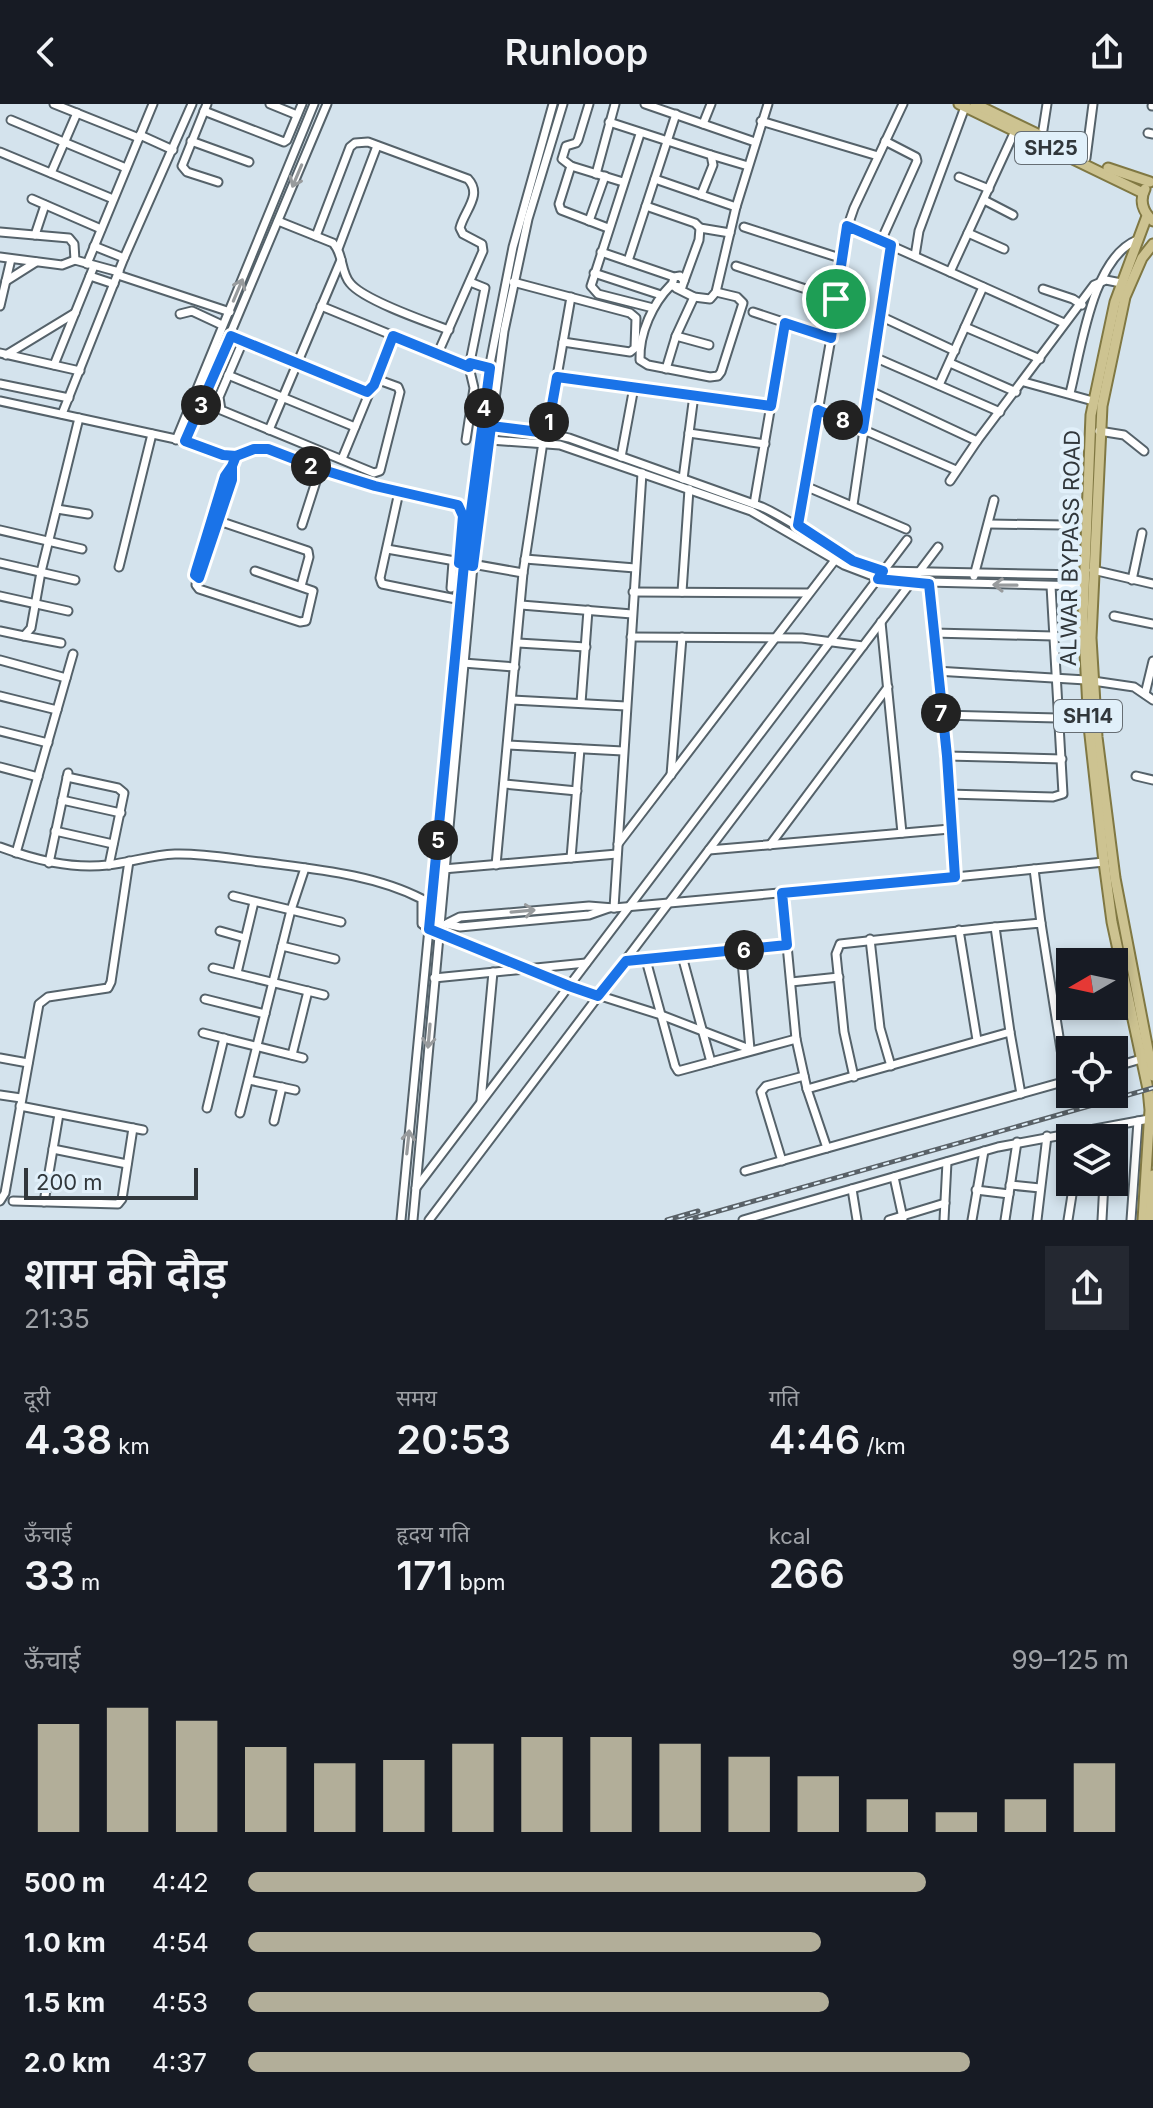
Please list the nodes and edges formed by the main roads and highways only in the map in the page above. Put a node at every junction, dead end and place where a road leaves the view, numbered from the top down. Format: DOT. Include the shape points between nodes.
graph roads {
  1 [pos="966,105"];
  2 [pos="1152,181"];
  3 [pos="1143,193"];
  4 [pos="1150,218"];
  5 [pos="1153,244"];
  6 [pos="1087,577"];
  7 [pos="1089,680"];
  8 [pos="1153,1076"];
  9 [pos="1151,1113"];
  10 [pos="1153,1175"];
  11 [pos="1143,1220"];
  12 [pos="1150,1220"];
  1 -- 2 [label="main road, SH25" via="1119,173"];
  1 -- 3 [label="main road, SH25"];
  2 -- 3 [label="main road, SH25"];
  3 -- 4 [label="main road" via="1143,209"];
  4 -- 6 [label="main road, ALWAR BYPASS ROAD / SH14" via="1121,283 1093,401"];
  5 -- 6 [label="main road, ALWAR BYPASS ROAD / SH14" via="1125,297 1106,386"];
  6 -- 7 [label="main road, ALWAR BYPASS ROAD / SH14"];
  6 -- 7 [label="main road, ALWAR BYPASS ROAD / SH14"];
  7 -- 8 [label="main road, ALWAR BYPASS ROAD / SH14" via="1120,910"];
  7 -- 9 [label="main road, ALWAR BYPASS ROAD / SH14" via="1112,922"];
  9 -- 11 [label="main road, ALWAR BYPASS ROAD / SH14"];
  10 -- 12 [label="main road"];
}
